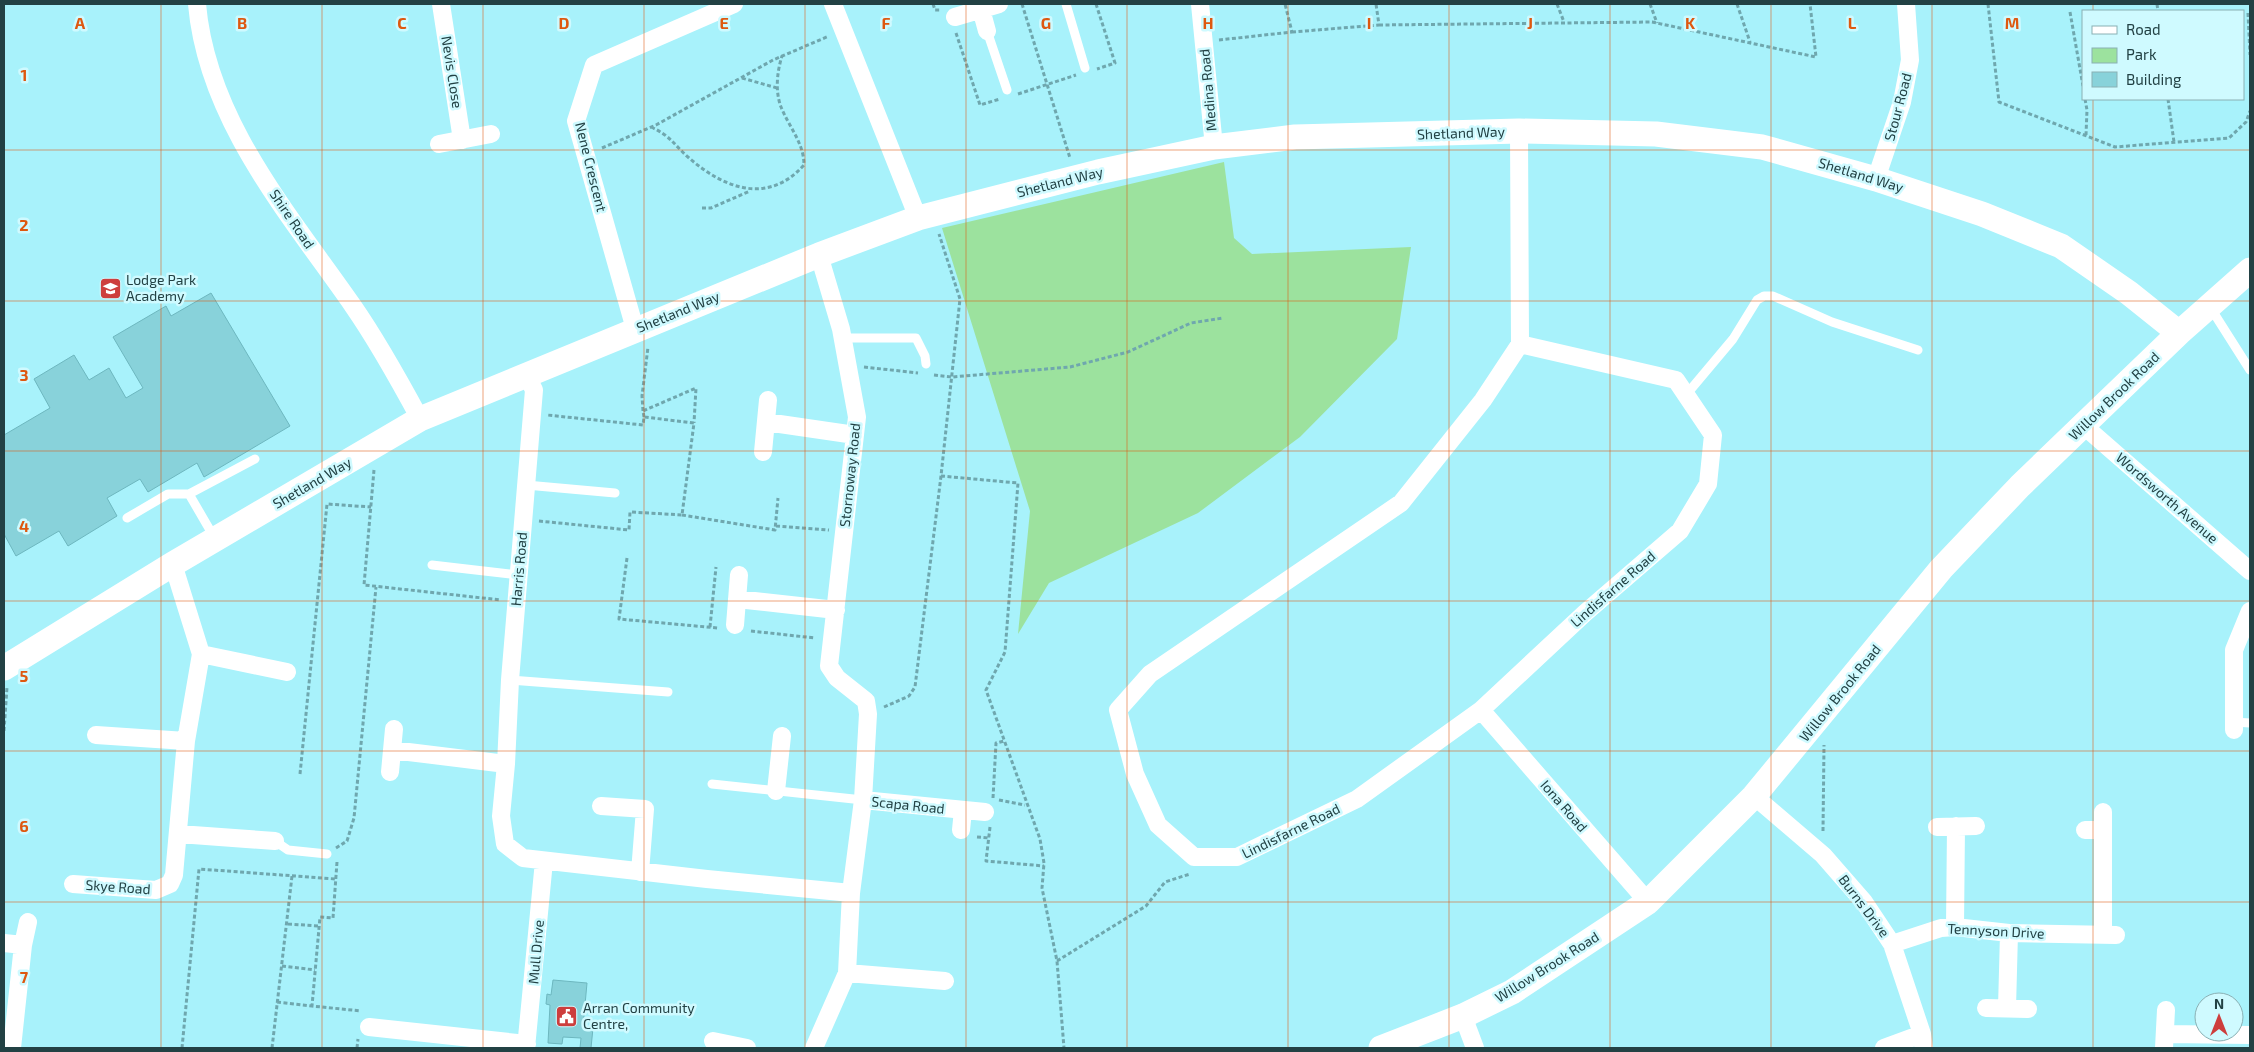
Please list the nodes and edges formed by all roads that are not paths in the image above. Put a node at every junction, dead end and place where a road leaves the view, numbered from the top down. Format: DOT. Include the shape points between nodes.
graph roads {
  1 [pos="197,4"];
  2 [pos="441,4"];
  3 [pos="734,4"];
  4 [pos="833,4"];
  5 [pos="999,4"];
  6 [pos="1066,4"];
  7 [pos="1200,4"];
  8 [pos="1906,4"];
  9 [pos="981,9"];
  10 [pos="955,17"];
  11 [pos="987,31"];
  12 [pos="1082,71"];
  13 [pos="1008,93"];
  14 [pos="1519,131"];
  15 [pos="491,134"];
  16 [pos="462,140"];
  17 [pos="439,144"];
  18 [pos="1214,147"];
  19 [pos="1876,178"];
  20 [pos="925,216"];
  21 [pos="818,255"];
  22 [pos="2250,270"];
  23 [pos="2210,307"];
  24 [pos="640,328"];
  25 [pos="2179,334"];
  26 [pos="842,338"];
  27 [pos="1520,344"];
  28 [pos="1918,350"];
  29 [pos="925,369"];
  30 [pos="2250,370"];
  31 [pos="527,376"];
  32 [pos="1686,395"];
  33 [pos="768,400"];
  34 [pos="420,419"];
  35 [pos="766,422"];
  36 [pos="2084,426"];
  37 [pos="854,435"];
  38 [pos="763,452"];
  39 [pos="255,459"];
  40 [pos="526,485"];
  41 [pos="615,493"];
  42 [pos="189,494"];
  43 [pos="127,518"];
  44 [pos="215,540"];
  45 [pos="173,564"];
  46 [pos="432,565"];
  47 [pos="2250,571"];
  48 [pos="519,575"];
  49 [pos="739,575"];
  50 [pos="737,599"];
  51 [pos="836,610"];
  52 [pos="2250,611"];
  53 [pos="735,628"];
  54 [pos="201,654"];
  55 [pos="287,672"];
  56 [pos="5,676"];
  57 [pos="510,680"];
  58 [pos="668,692"];
  59 [pos="1480,710"];
  60 [pos="2239,725"];
  61 [pos="394,730"];
  62 [pos="96,735"];
  63 [pos="782,736"];
  64 [pos="186,741"];
  65 [pos="392,750"];
  66 [pos="506,764"];
  67 [pos="390,772"];
  68 [pos="712,784"];
  69 [pos="776,791"];
  70 [pos="1754,796"];
  71 [pos="864,800"];
  72 [pos="601,806"];
  73 [pos="963,810"];
  74 [pos="990,810"];
  75 [pos="2103,812"];
  76 [pos="1936,826"];
  77 [pos="1956,826"];
  78 [pos="1976,826"];
  79 [pos="961,830"];
  80 [pos="2084,830"];
  81 [pos="2103,830"];
  82 [pos="179,834"];
  83 [pos="275,842"];
  84 [pos="327,854"];
  85 [pos="544,861"];
  86 [pos="640,872"];
  87 [pos="73,884"];
  88 [pos="851,893"];
  89 [pos="1648,902"];
  90 [pos="28,922"];
  91 [pos="1956,927"];
  92 [pos="2009,933"];
  93 [pos="4,943"];
  94 [pos="1892,944"];
  95 [pos="23,945"];
  96 [pos="847,973"];
  97 [pos="945,981"];
  98 [pos="1986,1008"];
  99 [pos="2006,1008"];
  100 [pos="2028,1009"];
  101 [pos="2166,1010"];
  102 [pos="1463,1016"];
  103 [pos="369,1027"];
  104 [pos="2250,1035"];
  105 [pos="713,1041"];
  106 [pos="1923,1041"];
  107 [pos="2164,1041"];
  108 [pos="526,1046"];
  109 [pos="12,1048"];
  110 [pos="747,1048"];
  111 [pos="814,1048"];
  112 [pos="1381,1048"];
  113 [pos="1475,1048"];
  114 [pos="1884,1048"];
  1 -- 34 [label="street, Shire Road" via="212,74 238,139 385,353"];
  2 -- 16 [label="street, Nevis Close"];
  3 -- 24 [label="street, Nene Crescent" via="594,65 576,121"];
  4 -- 20 [label="street"];
  5 -- 9 [label="street"];
  6 -- 12 [label="lane"];
  7 -- 18 [label="street, Medina Road"];
  8 -- 19 [label="street, Stour Road" via="1910,60 1902,102"];
  9 -- 10 [label="street"];
  9 -- 11 [label="street"];
  11 -- 13 [label="lane"];
  14 -- 18 [label="street, Shetland Way" via="1295,138"];
  14 -- 19 [label="street, Shetland Way" via="1656,134 1762,147"];
  14 -- 27 [label="street"];
  15 -- 16 [label="street"];
  16 -- 17 [label="street"];
  18 -- 20 [label="street, Shetland Way" via="1076,177"];
  19 -- 25 [label="street, Shetland Way" via="1982,214 2061,246 2129,293"];
  20 -- 21 [label="street, Shetland Way"];
  21 -- 24 [label="street, Shetland Way"];
  21 -- 26 [label="street, Stornoway Road"];
  22 -- 23 [label="street, Willow Brook Road"];
  23 -- 25 [label="street, Willow Brook Road"];
  23 -- 30 [label="lane"];
  24 -- 31 [label="street, Shetland Way"];
  25 -- 36 [label="street, Willow Brook Road"];
  26 -- 29 [label="lane" via="916,338 925,356"];
  26 -- 37 [label="street, Stornoway Road" via="857,417"];
  27 -- 32 [label="street, Lindisfarne Road" via="1676,380"];
  27 -- 59 [label="street, Lindisfarne Road" via="1483,400 1401,503 1150,674 1118,710 1135,774 1158,825 1194,857 1237,857 1357,799"];
  28 -- 32 [label="lane" via="1832,322 1773,296 1764,296 1757,300 1733,339"];
  31 -- 34 [label="street, Shetland Way"];
  31 -- 40 [label="street, Harris Road" via="534,390"];
  32 -- 59 [label="street, Lindisfarne Road" via="1713,435 1708,484 1680,531 1585,612"];
  33 -- 35 [label="street"];
  34 -- 44 [label="street, Shetland Way"];
  35 -- 37 [label="street"];
  35 -- 38 [label="street"];
  36 -- 47 [label="street, Wordsworth Avenue"];
  36 -- 70 [label="street, Willow Brook Road" via="2020,486 1941,569"];
  37 -- 51 [label="street, Stornoway Road"];
  39 -- 42 [label="lane"];
  40 -- 41 [label="lane"];
  40 -- 48 [label="street, Harris Road"];
  42 -- 43 [label="lane" via="168,494"];
  42 -- 44 [label="lane"];
  44 -- 45 [label="street, Shetland Way"];
  45 -- 54 [label="street, Skye Road"];
  45 -- 56 [label="street, Shetland Way"];
  46 -- 48 [label="lane"];
  48 -- 57 [label="street, Harris Road"];
  49 -- 50 [label="street"];
  50 -- 51 [label="street"];
  50 -- 53 [label="street"];
  51 -- 71 [label="street, Stornoway Road" via="829,666 837,678 866,701 868,714"];
  52 -- 60 [label="street" via="2234,650"];
  54 -- 55 [label="street"];
  54 -- 64 [label="street, Skye Road"];
  57 -- 58 [label="lane"];
  57 -- 66 [label="street, Harris Road"];
  59 -- 89 [label="street, Iona Road"];
  61 -- 65 [label="street"];
  62 -- 64 [label="street"];
  63 -- 69 [label="street"];
  64 -- 82 [label="street, Skye Road"];
  65 -- 66 [label="street"];
  65 -- 67 [label="street"];
  66 -- 85 [label="street, Harris Road" via="501,816 505,844 523,858"];
  68 -- 69 [label="lane"];
  69 -- 71 [label="lane"];
  70 -- 89 [label="street, Willow Brook Road"];
  70 -- 94 [label="street, Burns Drive" via="1823,854 1864,902"];
  71 -- 73 [label="street, Scapa Road"];
  71 -- 88 [label="street, Scapa Road"];
  72 -- 86 [label="street" via="645,809"];
  73 -- 74 [label="street, Scapa Road"];
  73 -- 79 [label="street"];
  75 -- 81 [label="street, Tennyson Drive"];
  76 -- 77 [label="street"];
  77 -- 78 [label="street"];
  77 -- 91 [label="street"];
  80 -- 81 [label="street"];
  81 -- 92 [label="street, Tennyson Drive" via="2110,934"];
  82 -- 83 [label="street"];
  82 -- 87 [label="street, Skye Road" via="174,875 165,888"];
  83 -- 84 [label="lane" via="288,850"];
  85 -- 86 [label="street, Harris Road"];
  85 -- 108 [label="street, Mull Drive"];
  86 -- 88 [label="street, Harris Road"];
  88 -- 96 [label="street, Scapa Road"];
  89 -- 102 [label="street, Willow Brook Road" via="1512,992"];
  90 -- 95 [label="street"];
  91 -- 92 [label="street, Tennyson Drive"];
  91 -- 94 [label="street, Tennyson Drive" via="1941,928"];
  92 -- 99 [label="street"];
  93 -- 95 [label="street"];
  94 -- 106 [label="street, Burns Drive"];
  95 -- 109 [label="street"];
  96 -- 97 [label="street"];
  96 -- 111 [label="street, Scapa Road"];
  98 -- 99 [label="street"];
  99 -- 100 [label="street"];
  101 -- 107 [label="street"];
  102 -- 112 [label="street, Willow Brook Road"];
  102 -- 113 [label="street"];
  103 -- 108 [label="street, Mull Drive"];
  104 -- 107 [label="street"];
  105 -- 110 [label="street"];
  106 -- 114 [label="street"];
}
